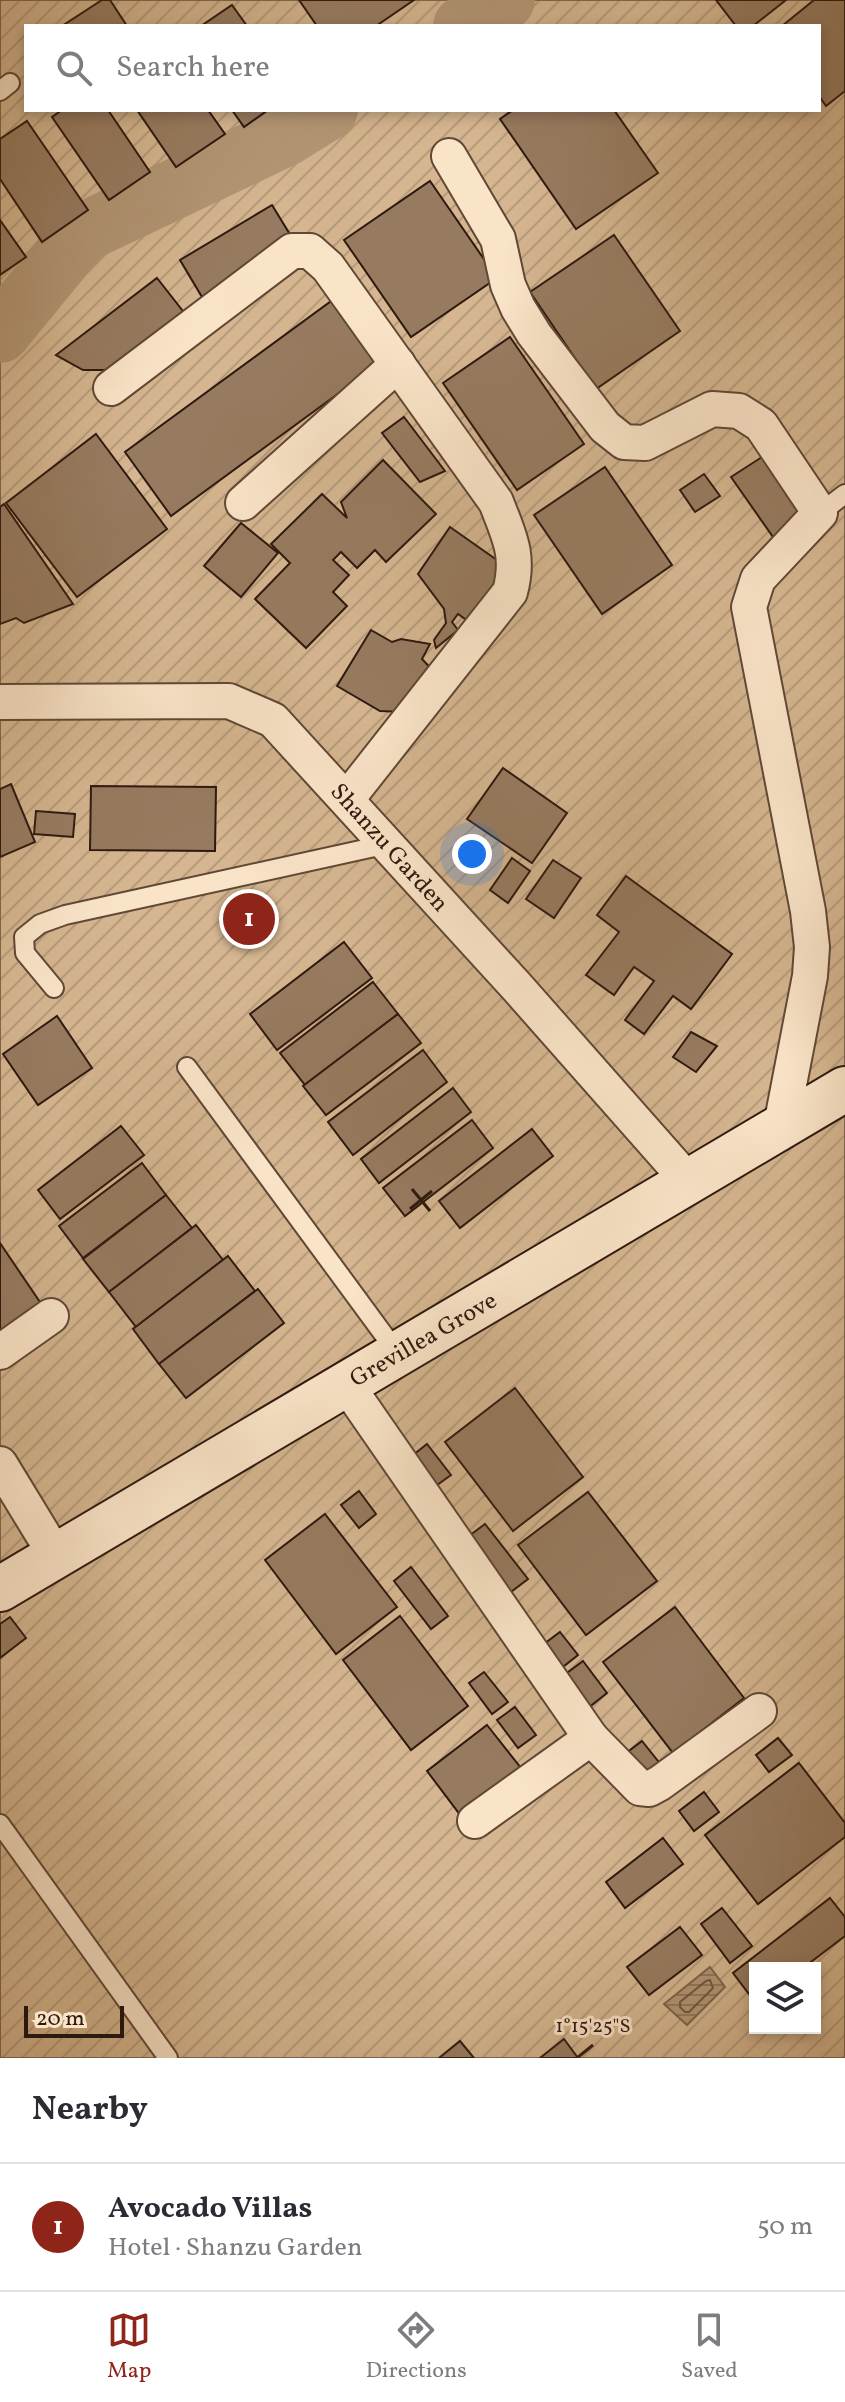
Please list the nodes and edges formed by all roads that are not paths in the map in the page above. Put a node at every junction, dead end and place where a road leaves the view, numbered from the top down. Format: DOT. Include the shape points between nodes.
graph roads {
  1 [pos="449,156"];
  2 [pos="398,364"];
  3 [pos="111,388"];
  4 [pos="243,503"];
  5 [pos="832,503"];
  6 [pos="0,702"];
  7 [pos="347,799"];
  8 [pos="388,844"];
  9 [pos="54,988"];
  10 [pos="187,1067"];
  11 [pos="845,1089"];
  12 [pos="781,1126"];
  13 [pos="690,1183"];
  14 [pos="51,1316"];
  15 [pos="0,1352"];
  16 [pos="398,1354"];
  17 [pos="346,1384"];
  18 [pos="0,1464"];
  19 [pos="56,1556"];
  20 [pos="0,1589"];
  21 [pos="759,1711"];
  22 [pos="591,1738"];
  23 [pos="475,1821"];
  24 [pos="0,1824"];
  25 [pos="168,2058"];
  1 -- 5 [label="street" via="498,239 518,308 605,427 624,442 645,443 712,409 739,411 761,425"];
  2 -- 3 [label="street" via="328,267 310,251 292,251"];
  2 -- 4 [label="street"];
  2 -- 7 [label="street" via="496,502 516,569 510,592"];
  5 -- 12 [label="street" via="758,579 749,607 812,947"];
  6 -- 7 [label="street, Shanzu Garden" via="229,701 273,720"];
  7 -- 8 [label="street, Shanzu Garden"];
  8 -- 9 [label="lane" via="40,924 24,937 25,953"];
  8 -- 13 [label="street, Shanzu Garden"];
  10 -- 16 [label="lane"];
  11 -- 12 [label="street, Grevillea Grove"];
  12 -- 13 [label="street, Grevillea Grove"];
  13 -- 16 [label="street, Grevillea Grove"];
  14 -- 15 [label="street"];
  16 -- 17 [label="street, Grevillea Grove"];
  17 -- 19 [label="street, Grevillea Grove"];
  17 -- 22 [label="street"];
  18 -- 19 [label="street"];
  19 -- 20 [label="street, Grevillea Grove"];
  21 -- 22 [label="street" via="649,1789 629,1779"];
  22 -- 23 [label="street"];
  24 -- 25 [label="lane"];
}
